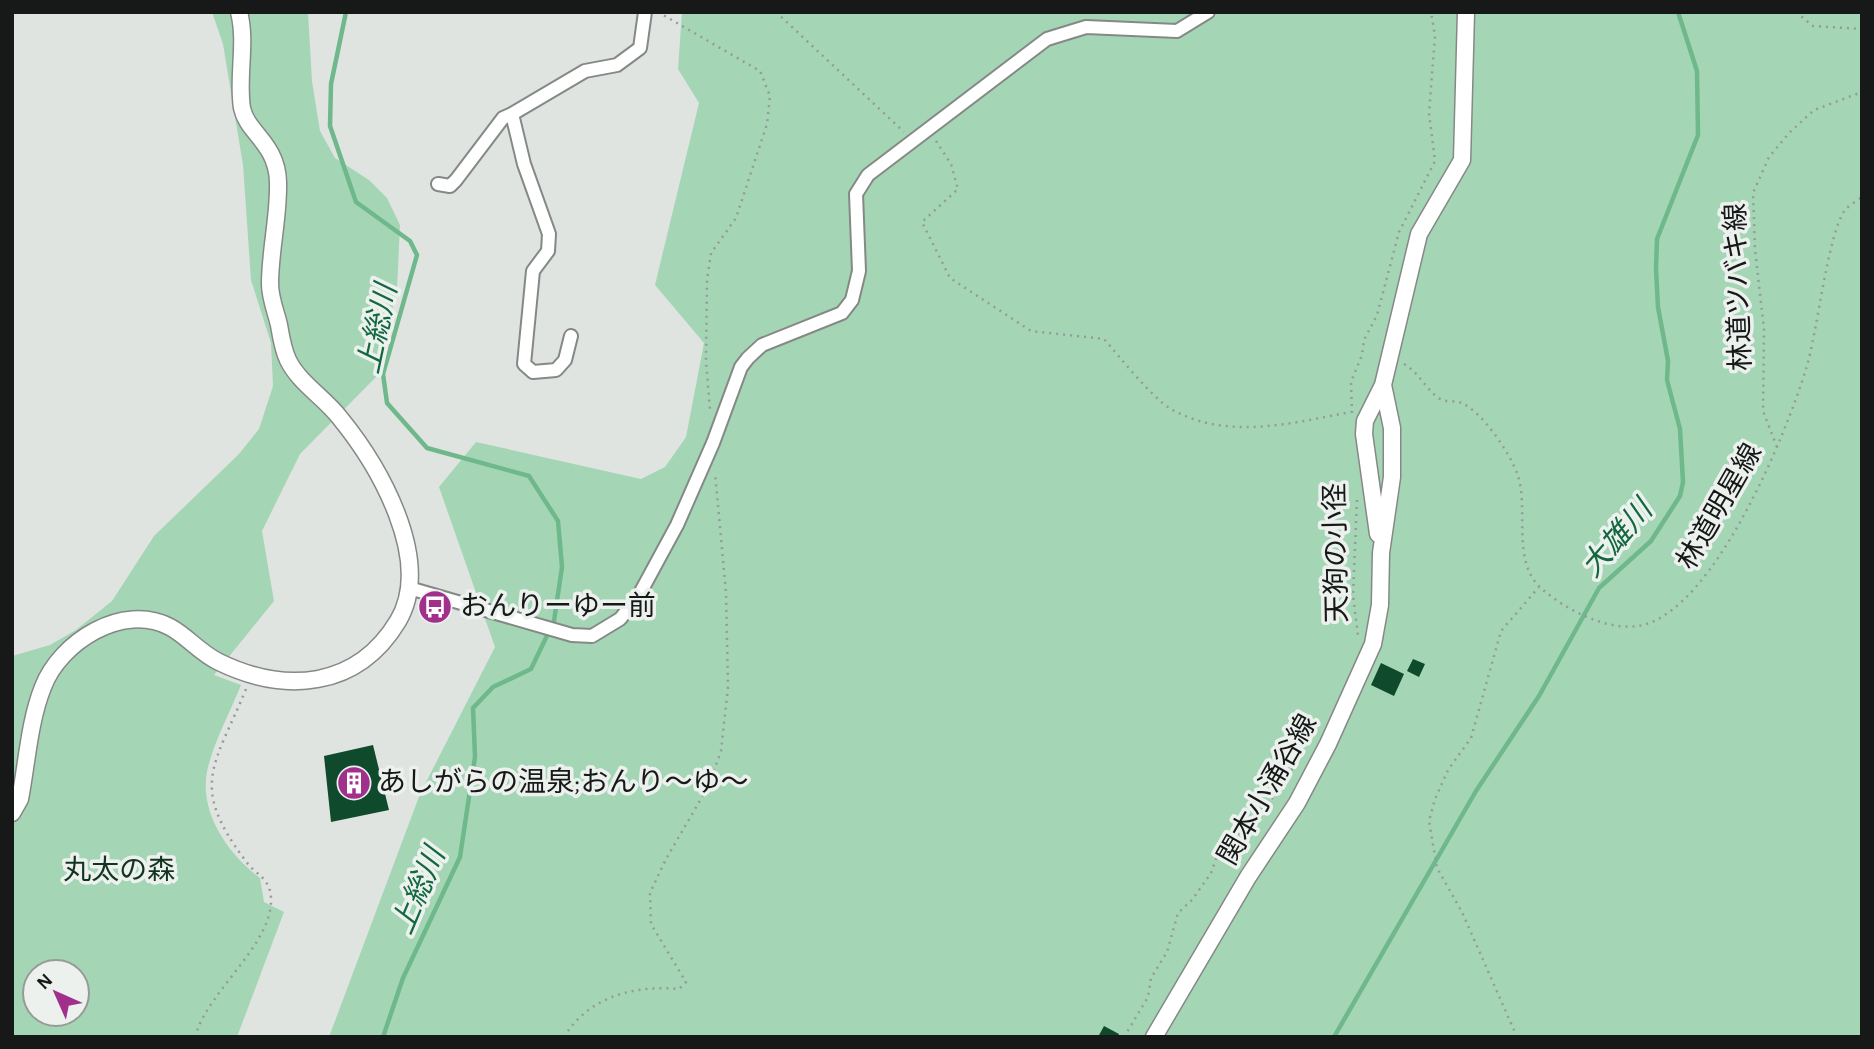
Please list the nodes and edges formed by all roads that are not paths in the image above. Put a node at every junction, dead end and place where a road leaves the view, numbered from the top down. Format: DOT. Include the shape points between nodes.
graph roads {
  1 [pos="239,12"];
  2 [pos="645,12"];
  3 [pos="1208,12"];
  4 [pos="1466,12"];
  5 [pos="512,114"];
  6 [pos="438,184"];
  7 [pos="571,336"];
  8 [pos="1383,384"];
  9 [pos="1381,553"];
  10 [pos="409,588"];
  11 [pos="12,813"];
  12 [pos="1154,1037"];
  1 -- 10 [label="main road" via="242,111 274,155 278,181 270,286 286,358 339,416 369,458 397,512 407,549"];
  2 -- 5 [label="street" via="640,48 617,65 585,71"];
  3 -- 10 [label="street" via="1177,31 1086,27 1047,39 868,174 856,194 859,271 852,300 842,313 762,345 741,367 677,524 638,597 620,619 592,636 572,635"];
  4 -- 8 [label="main road, 関本小涌谷線" via="1462,160 1419,234"];
  5 -- 6 [label="street" via="503,118 450,186"];
  5 -- 7 [label="street" via="549,234 548,251 533,271 524,364 533,372 556,370 565,360"];
  8 -- 9 [label="main road, 関本小涌谷線" via="1392,452"];
  8 -- 9 [label="main road, 関本小涌谷線" via="1364,434"];
  9 -- 12 [label="main road, 関本小涌谷線" via="1380,605 1373,644 1344,710 1297,803"];
  10 -- 11 [label="main road" via="401,616 372,652 343,673 311,683 271,680 218,662 171,628 150,621 124,621 86,634 43,686 20,800"];
}
